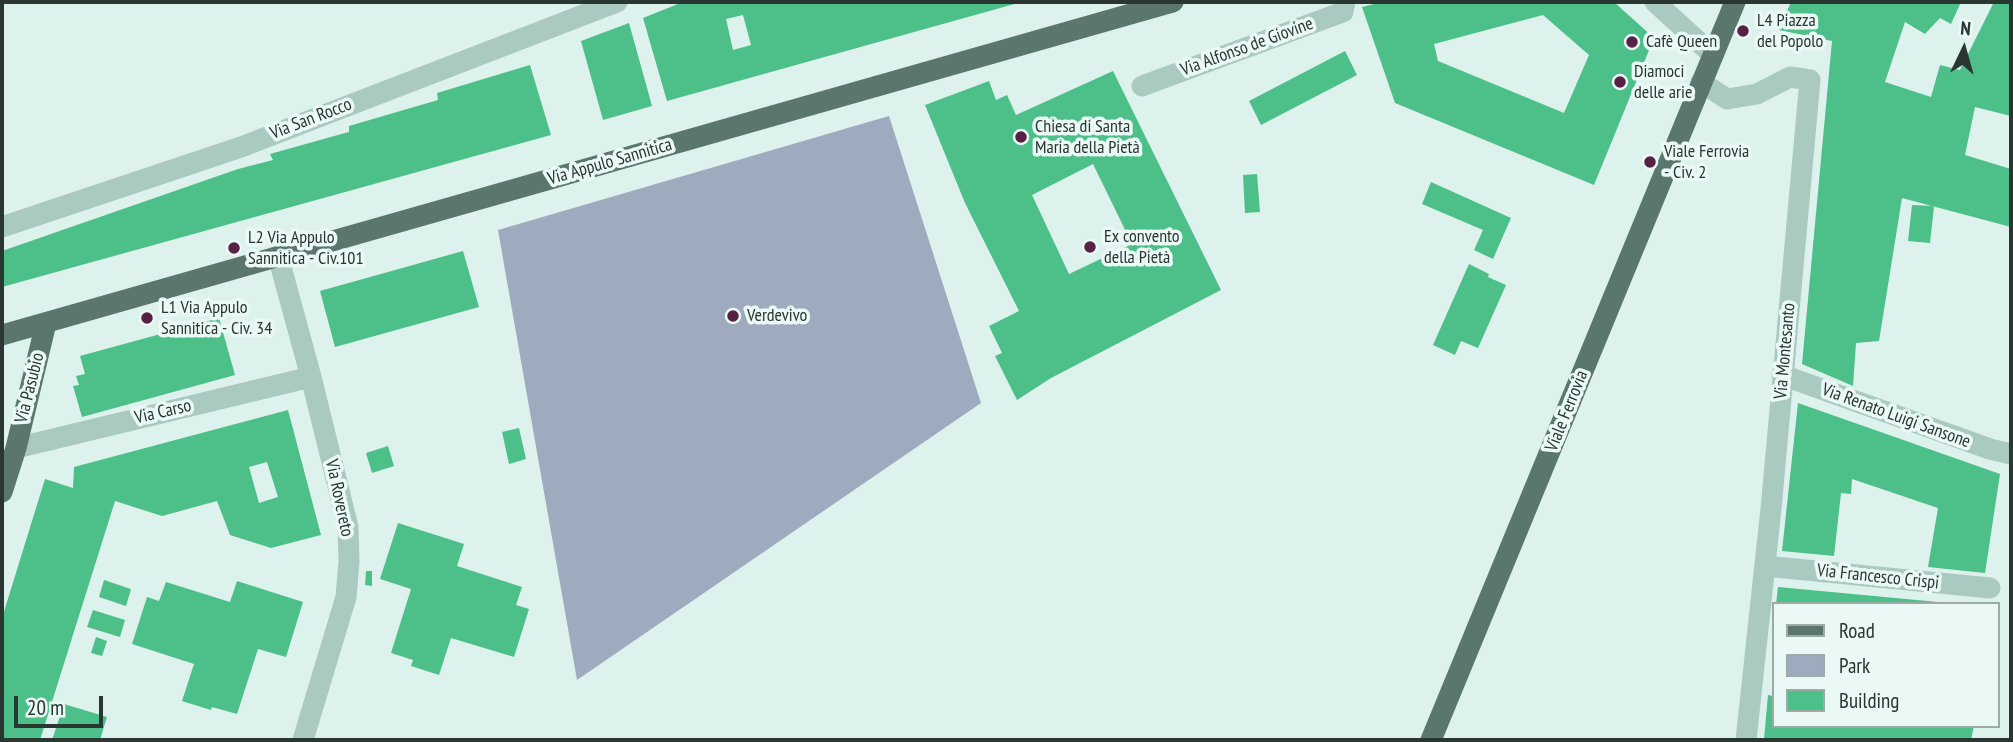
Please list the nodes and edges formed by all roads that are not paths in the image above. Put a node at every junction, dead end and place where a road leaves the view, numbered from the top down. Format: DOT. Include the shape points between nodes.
graph roads {
  1 [pos="617,2"];
  2 [pos="1174,2"];
  3 [pos="1345,2"];
  4 [pos="1655,2"];
  5 [pos="1735,2"];
  6 [pos="1713,55"];
  7 [pos="1701,82"];
  8 [pos="1142,86"];
  9 [pos="2,227"];
  10 [pos="278,257"];
  11 [pos="46,323"];
  12 [pos="2,335"];
  13 [pos="1782,375"];
  14 [pos="311,377"];
  15 [pos="16,447"];
  16 [pos="2011,454"];
  17 [pos="2,492"];
  18 [pos="1765,566"];
  19 [pos="1990,588"];
  20 [pos="303,740"];
  21 [pos="1431,740"];
  22 [pos="1746,740"];
  1 -- 9 [label="street, Via San Rocco" via="241,146"];
  2 -- 10 [label="main road, Via Appulo Sannitica"];
  3 -- 8 [label="street, Via Alfonso de Giovine" via="1343,12"];
  4 -- 6 [label="street"];
  5 -- 6 [label="main road, Viale Ferrovia"];
  6 -- 7 [label="main road, Viale Ferrovia"];
  7 -- 13 [label="street, Via Montesanto" via="1727,99 1757,94 1790,77 1810,80"];
  7 -- 21 [label="main road, Viale Ferrovia"];
  10 -- 11 [label="main road, Via Appulo Sannitica"];
  10 -- 14 [label="street, Via Rovereto"];
  11 -- 12 [label="main road"];
  11 -- 15 [label="main road, Via Pasubio"];
  13 -- 16 [label="street, Via Renato Luigi Sansone"];
  13 -- 18 [label="street, Via Montesanto"];
  14 -- 15 [label="street, Via Carso"];
  14 -- 20 [label="street, Via Rovereto" via="348,527 349,562 346,597"];
  15 -- 17 [label="main road, Via Pasubio"];
  18 -- 19 [label="street, Via Francesco Crispi"];
  18 -- 22 [label="street, Via Montesanto"];
}
